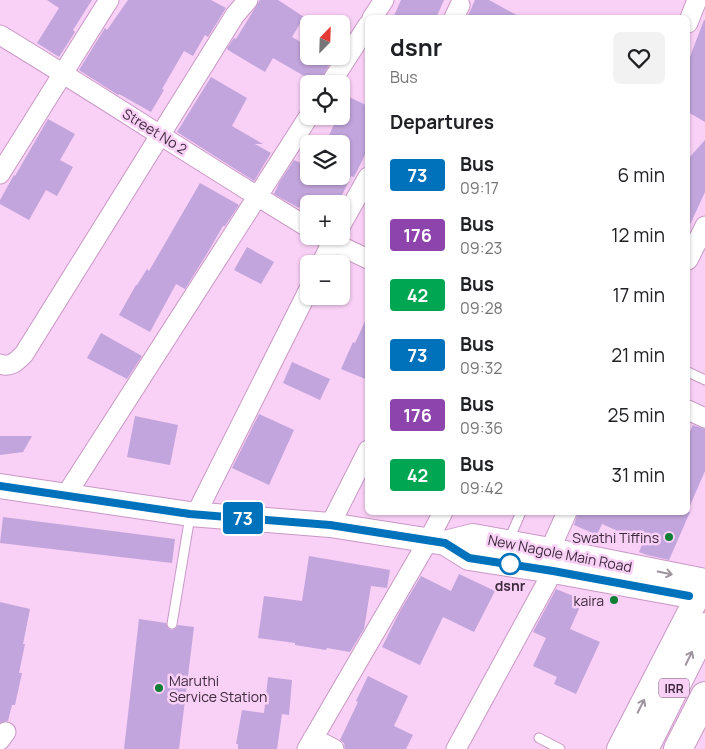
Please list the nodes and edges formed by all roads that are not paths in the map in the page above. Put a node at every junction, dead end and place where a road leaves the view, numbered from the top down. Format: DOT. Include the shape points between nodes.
graph roads {
  1 [pos="110,0"];
  2 [pos="248,0"];
  3 [pos="384,0"];
  4 [pos="699,5"];
  5 [pos="374,15"];
  6 [pos="690,20"];
  7 [pos="365,30"];
  8 [pos="0,35"];
  9 [pos="64,74"];
  10 [pos="336,75"];
  11 [pos="303,125"];
  12 [pos="161,135"];
  13 [pos="0,174"];
  14 [pos="365,181"];
  15 [pos="257,197"];
  16 [pos="350,209"];
  17 [pos="300,223"];
  18 [pos="705,226"];
  19 [pos="343,245"];
  20 [pos="690,256"];
  21 [pos="365,257"];
  22 [pos="301,305"];
  23 [pos="0,364"];
  24 [pos="690,373"];
  25 [pos="705,380"];
  26 [pos="690,411"];
  27 [pos="705,418"];
  28 [pos="365,456"];
  29 [pos="0,486"];
  30 [pos="66,495"];
  31 [pos="193,514"];
  32 [pos="442,515"];
  33 [pos="520,515"];
  34 [pos="566,515"];
  35 [pos="330,525"];
  36 [pos="436,542"];
  37 [pos="508,542"];
  38 [pos="552,560"];
  39 [pos="698,591"];
  40 [pos="172,624"];
  41 [pos="705,626"];
  42 [pos="705,696"];
  43 [pos="538,738"];
  44 [pos="310,743"];
  45 [pos="334,749"];
  46 [pos="456,749"];
  47 [pos="560,749"];
  48 [pos="619,749"];
  49 [pos="644,749"];
  50 [pos="678,749"];
  1 -- 9 [label="street"];
  2 -- 12 [label="street" via="235,15"];
  3 -- 5 [label="street"];
  4 -- 6 [label="street"];
  7 -- 10 [label="street"];
  8 -- 9 [label="street, Street No 2"];
  9 -- 12 [label="street, Street No 2"];
  9 -- 13 [label="street"];
  11 -- 15 [label="street"];
  12 -- 15 [label="street, Street No 2"];
  12 -- 23 [label="street" via="24,354 14,364"];
  14 -- 16 [label="street"];
  15 -- 17 [label="street, Street No 2"];
  15 -- 30 [label="street"];
  18 -- 20 [label="street"];
  19 -- 21 [label="street"];
  22 -- 31 [label="street"];
  24 -- 25 [label="lane"];
  26 -- 27 [label="street"];
  28 -- 35 [label="street"];
  29 -- 30 [label="street, New Nagole Main Road"];
  30 -- 31 [label="street, New Nagole Main Road"];
  31 -- 35 [label="street, New Nagole Main Road"];
  31 -- 40 [label="lane"];
  32 -- 36 [label="street"];
  33 -- 37 [label="lane"];
  34 -- 38 [label="street"];
  35 -- 36 [label="street, New Nagole Main Road"];
  36 -- 37 [label="street, New Nagole Main Road" via="473,536"];
  36 -- 38 [label="street, New Nagole Main Road" via="469,558"];
  36 -- 44 [label="street"];
  37 -- 38 [label="street, New Nagole Main Road"];
  38 -- 39 [label="street, New Nagole Main Road"];
  38 -- 46 [label="street"];
  48 -- 39 [label="street, one-way"];
  49 -- 41 [label="highway, IRR, one-way"];
  42 -- 50 [label="highway, IRR"];
  43 -- 47 [label="lane"];
  44 -- 45 [label="street"];
}
